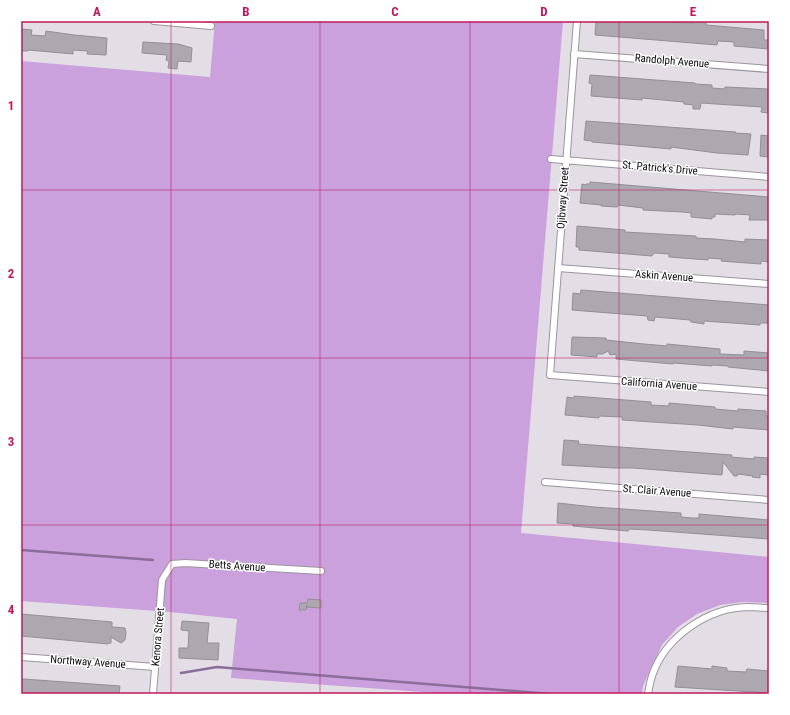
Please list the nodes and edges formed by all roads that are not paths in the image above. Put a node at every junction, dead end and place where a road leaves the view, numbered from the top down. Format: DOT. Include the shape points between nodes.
graph roads {
  1 [pos="154,21"];
  2 [pos="577,21"];
  3 [pos="211,26"];
  4 [pos="574,54"];
  5 [pos="769,69"];
  6 [pos="551,159"];
  7 [pos="566,160"];
  8 [pos="769,176"];
  9 [pos="558,268"];
  10 [pos="769,284"];
  11 [pos="550,375"];
  12 [pos="769,392"];
  13 [pos="545,482"];
  14 [pos="769,500"];
  15 [pos="321,571"];
  16 [pos="162,580"];
  17 [pos="769,608"];
  18 [pos="21,657"];
  19 [pos="155,667"];
  20 [pos="153,694"];
  21 [pos="648,694"];
  1 -- 3 [label="street"];
  2 -- 4 [label="street, Ojibway Street"];
  4 -- 5 [label="street, Randolph Avenue"];
  4 -- 7 [label="street, Ojibway Street"];
  6 -- 7 [label="street, St. Patrick's Drive"];
  7 -- 8 [label="street, St. Patrick's Drive"];
  7 -- 9 [label="street, Ojibway Street"];
  9 -- 10 [label="street, Askin Avenue"];
  9 -- 11 [label="street, Ojibway Street"];
  11 -- 12 [label="street, California Avenue"];
  13 -- 14 [label="street, St. Clair Avenue"];
  15 -- 16 [label="street, Betts Avenue" via="185,563 172,564"];
  16 -- 19 [label="street, Kenora Street"];
  17 -- 21 [label="street" via="747,607 723,611 707,616 690,626 668,647 659,661"];
  18 -- 19 [label="street, Northway Avenue"];
  19 -- 20 [label="street, Kenora Street"];
}
